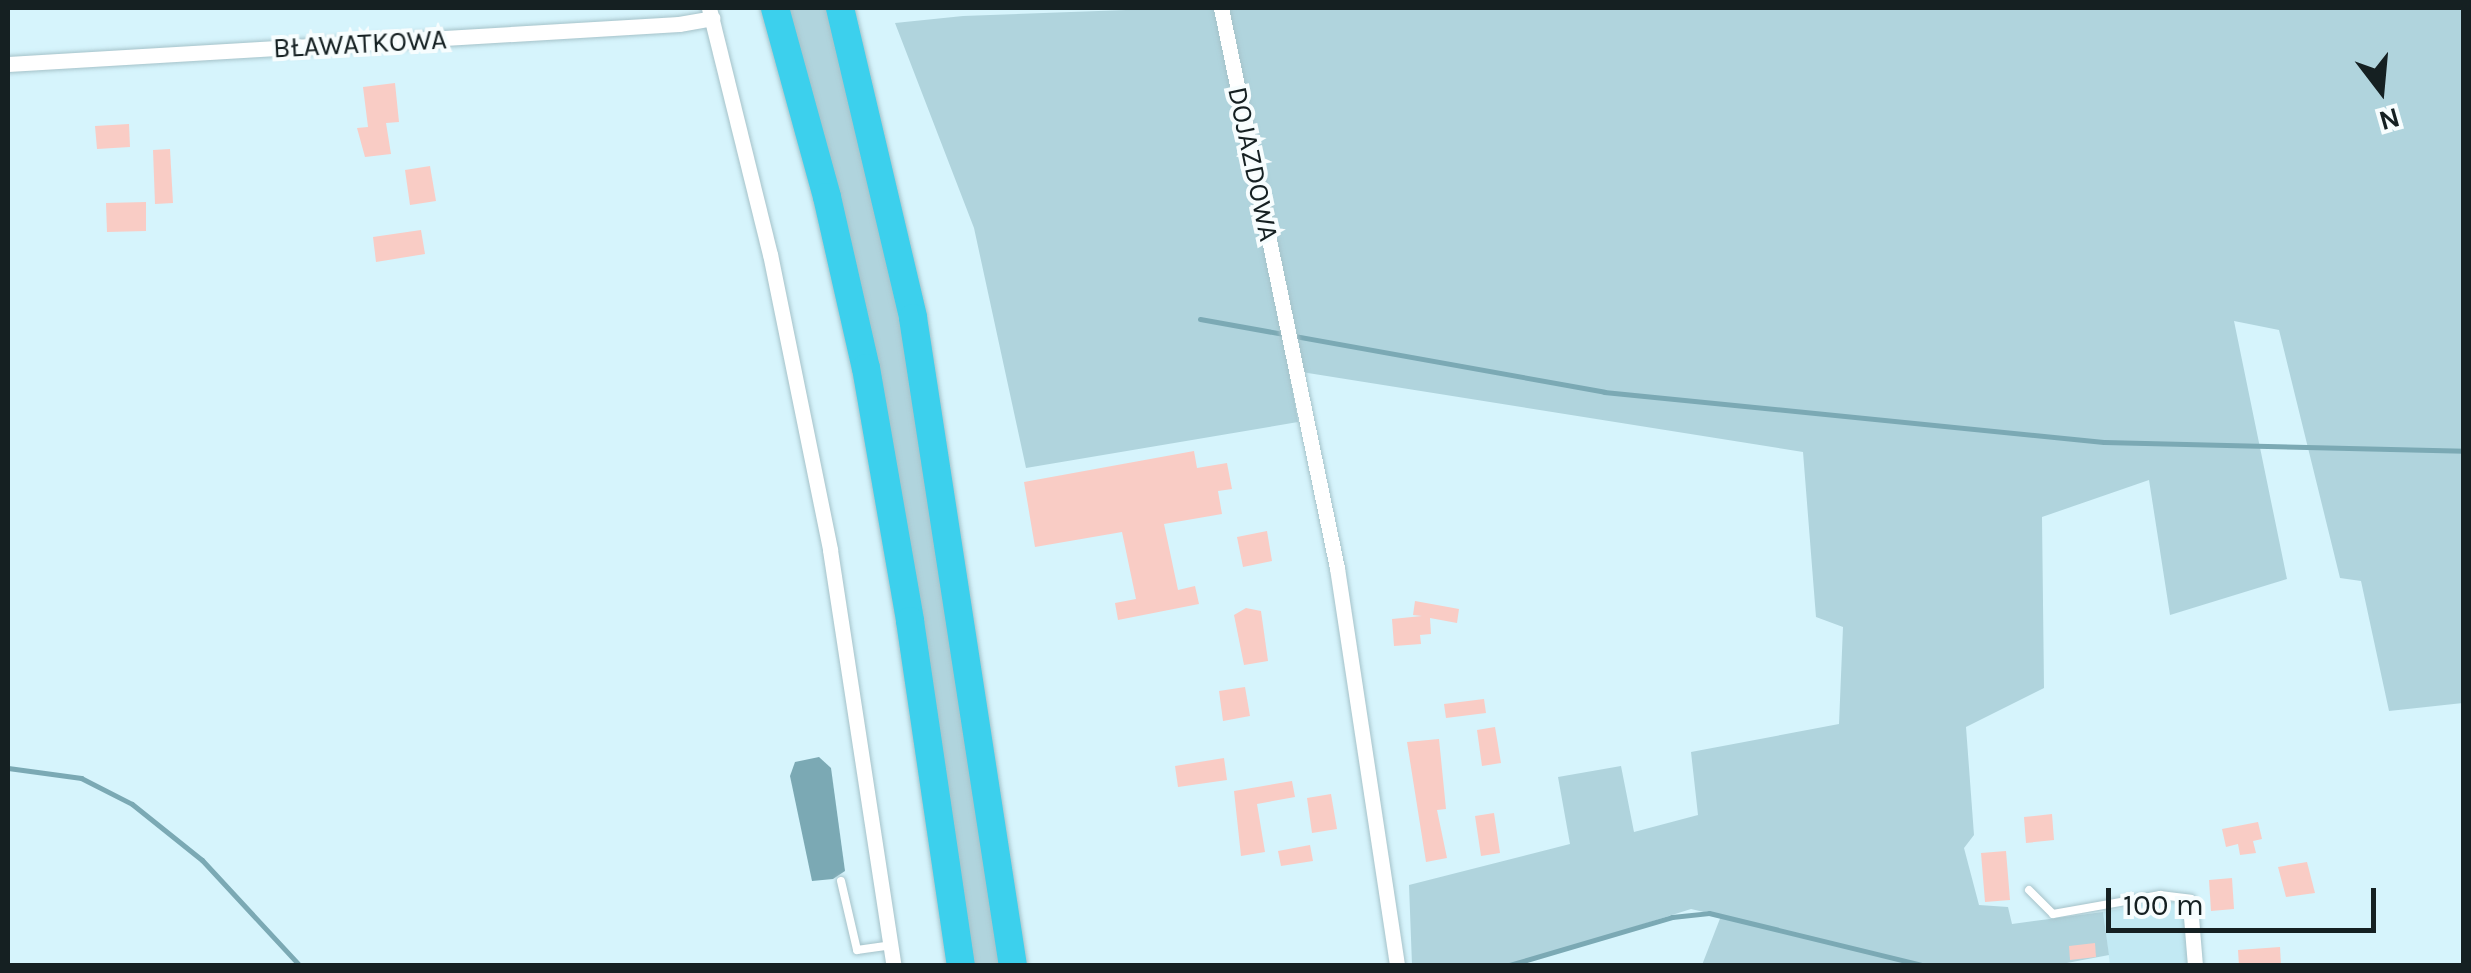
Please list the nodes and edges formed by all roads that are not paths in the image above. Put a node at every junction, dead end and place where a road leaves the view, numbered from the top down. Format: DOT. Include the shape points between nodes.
graph roads {
  1 [pos="775,8"];
  2 [pos="840,8"];
  3 [pos="1220,8"];
  4 [pos="711,13"];
  5 [pos="8,64"];
  6 [pos="841,881"];
  7 [pos="2029,890"];
  8 [pos="2191,917"];
  9 [pos="891,945"];
  10 [pos="894,966"];
  11 [pos="961,966"];
  12 [pos="1013,966"];
  13 [pos="1397,966"];
  14 [pos="2195,966"];
  1 -- 11 [label="highway" via="828,197 869,386"];
  2 -- 12 [label="highway" via="893,220 928,402"];
  3 -- 13 [label="street, DOJAZDOWA" via="1341,588"];
  4 -- 5 [label="street, BŁAWATKOWA" via="662,25"];
  4 -- 9 [label="street" via="770,254 830,550"];
  6 -- 9 [label="lane" via="857,950"];
  7 -- 8 [label="lane" via="2053,914 2160,895 2191,899"];
  8 -- 14 [label="street"];
  9 -- 10 [label="street"];
}
